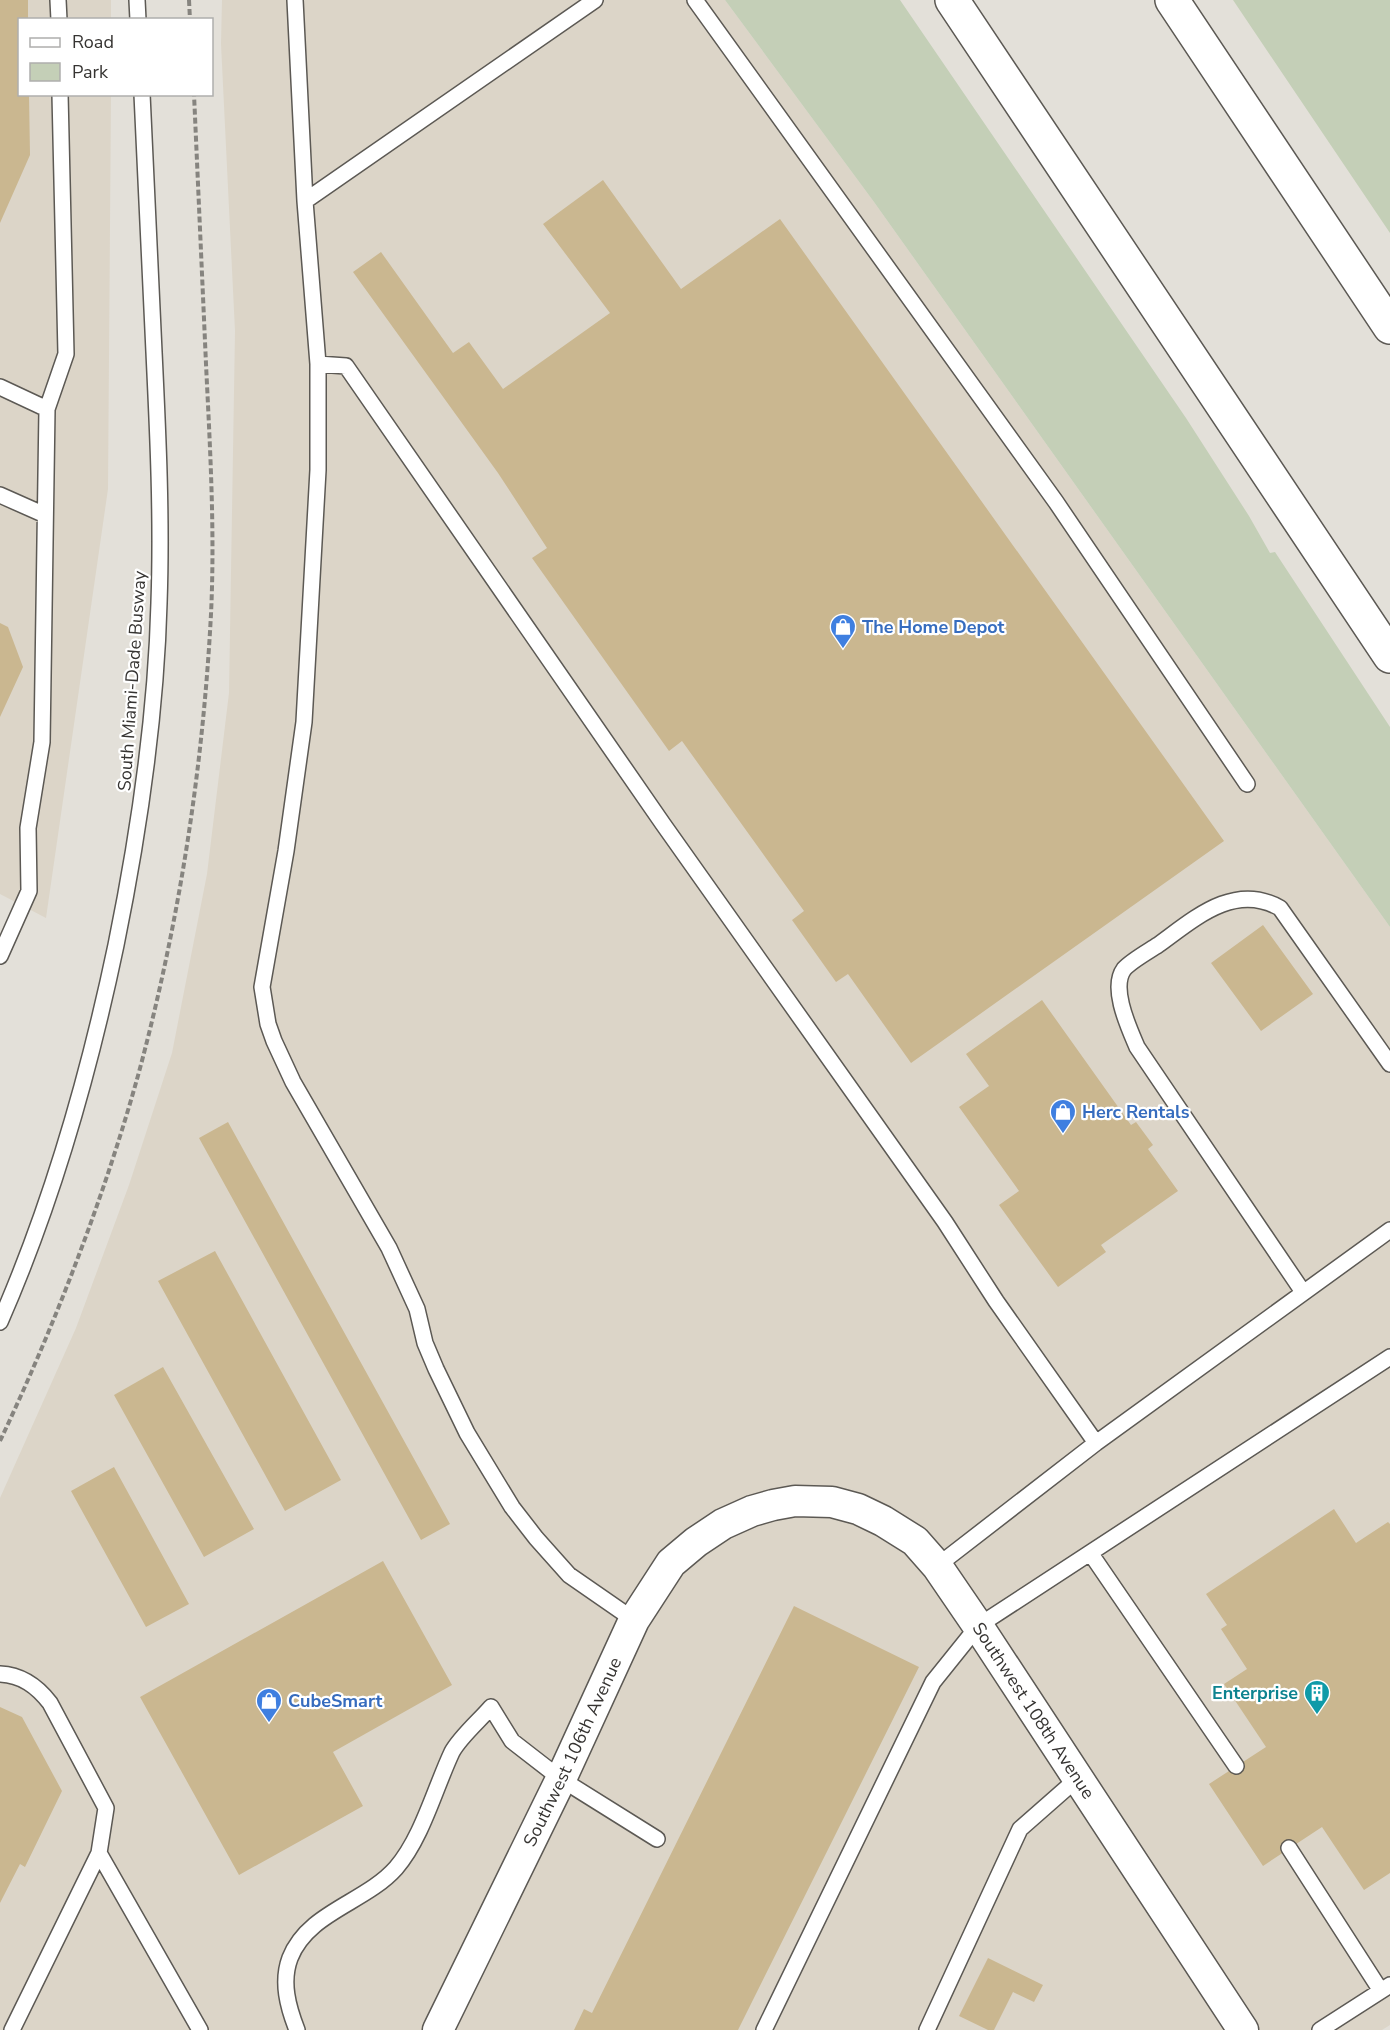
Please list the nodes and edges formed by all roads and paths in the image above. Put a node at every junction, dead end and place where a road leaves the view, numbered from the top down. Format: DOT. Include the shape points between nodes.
graph roads {
  1 [pos="58,0"];
  2 [pos="137,0"];
  3 [pos="189,0"];
  4 [pos="295,0"];
  5 [pos="595,0"];
  6 [pos="695,0"];
  7 [pos="952,0"];
  8 [pos="1172,0"];
  9 [pos="59,18"];
  10 [pos="138,18"];
  11 [pos="190,18"];
  12 [pos="60,96"];
  13 [pos="142,96"];
  14 [pos="305,201"];
  15 [pos="1390,327"];
  16 [pos="318,364"];
  17 [pos="0,387"];
  18 [pos="47,408"];
  19 [pos="0,495"];
  20 [pos="45,514"];
  21 [pos="1390,656"];
  22 [pos="1247,784"];
  23 [pos="0,956"];
  24 [pos="1390,1064"];
  25 [pos="1390,1230"];
  26 [pos="1303,1292"];
  27 [pos="0,1322"];
  28 [pos="1390,1357"];
  29 [pos="1096,1443"];
  30 [pos="752,1511"];
  31 [pos="1091,1554"];
  32 [pos="937,1566"];
  33 [pos="634,1620"];
  34 [pos="978,1626"];
  35 [pos="0,1674"];
  36 [pos="1236,1766"];
  37 [pos="561,1779"];
  38 [pos="1078,1779"];
  39 [pos="657,1839"];
  40 [pos="1289,1848"];
  41 [pos="99,1853"];
  42 [pos="1385,1988"];
  43 [pos="12,2030"];
  44 [pos="200,2030"];
  45 [pos="297,2030"];
  46 [pos="438,2030"];
  47 [pos="764,2030"];
  48 [pos="927,2030"];
  49 [pos="1243,2030"];
  50 [pos="1320,2030"];
  1 -- 9 [label="lane"];
  2 -- 10 [label="lane"];
  3 -- 11 [label="path"];
  4 -- 14 [label="lane"];
  5 -- 14 [label="lane"];
  6 -- 22 [label="lane" via="1056,502"];
  7 -- 21 [label="highway"];
  8 -- 15 [label="highway"];
  12 -- 18 [label="lane" via="66,354"];
  13 -- 27 [label="lane, South Miami-Dade Busway" via="160,496 159,605 151,730 130,873 90,1058 54,1180"];
  14 -- 16 [label="lane"];
  16 -- 29 [label="lane" via="346,366"];
  16 -- 33 [label="lane" via="318,470 304,722 262,987 268,1024 293,1082 389,1248 417,1309 425,1343 448,1397 488,1469 512,1507 570,1575"];
  17 -- 18 [label="lane"];
  18 -- 20 [label="lane"];
  19 -- 20 [label="lane"];
  20 -- 23 [label="lane" via="42,742 28,828 29,891"];
  24 -- 26 [label="lane" via="1280,908 1267,901 1235,900 1206,910 1124,969 1119,988 1124,1019 1137,1047"];
  25 -- 26 [label="lane"];
  26 -- 29 [label="lane"];
  28 -- 31 [label="lane"];
  29 -- 32 [label="lane"];
  30 -- 32 [label="street, Southwest 108th Avenue" via="795,1501 832,1502 858,1509 915,1541"];
  30 -- 33 [label="street, Southwest 106th Avenue" via="723,1524 670,1563"];
  31 -- 34 [label="lane"];
  31 -- 36 [label="lane"];
  32 -- 34 [label="street, Southwest 108th Avenue"];
  33 -- 37 [label="street, Southwest 106th Avenue"];
  34 -- 38 [label="street, Southwest 108th Avenue"];
  34 -- 47 [label="lane" via="933,1682"];
  35 -- 41 [label="lane" via="25,1679 50,1703 106,1808"];
  37 -- 39 [label="lane"];
  37 -- 45 [label="lane" via="512,1742 491,1707 454,1749 412,1844 396,1868 369,1892 315,1924 290,1958 286,1996"];
  37 -- 46 [label="street, Southwest 106th Avenue"];
  38 -- 48 [label="lane" via="1020,1829"];
  38 -- 49 [label="street, Southwest 108th Avenue"];
  40 -- 42 [label="lane"];
  41 -- 43 [label="lane"];
  41 -- 44 [label="lane"];
  42 -- 50 [label="lane"];
}
